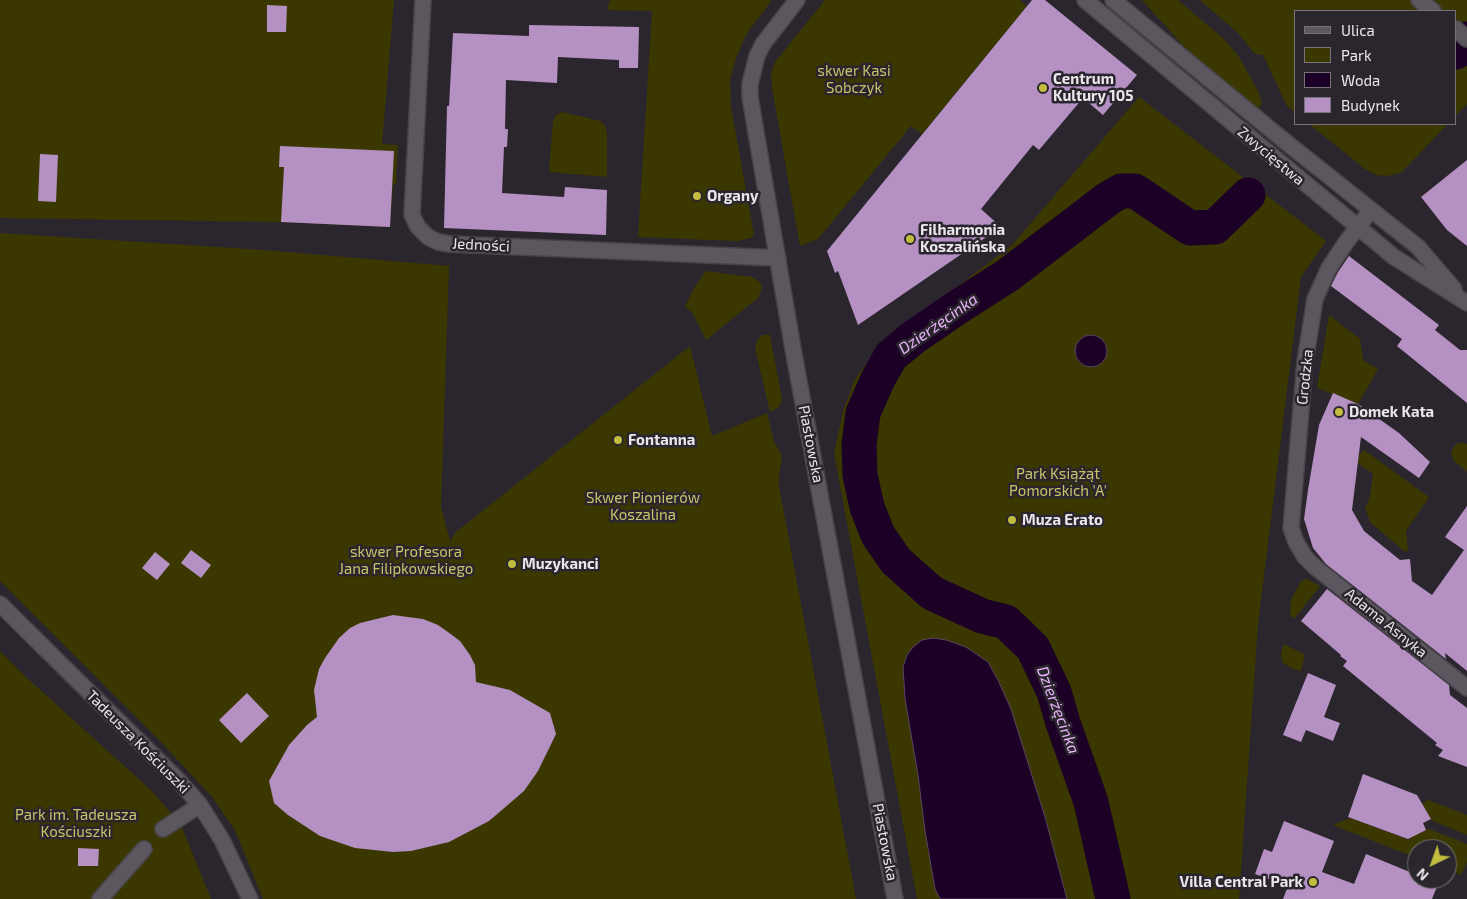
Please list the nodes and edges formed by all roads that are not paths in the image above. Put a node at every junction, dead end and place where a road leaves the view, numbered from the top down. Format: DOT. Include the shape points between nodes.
graph roads {
  1 [pos="423,0"];
  2 [pos="797,0"];
  3 [pos="1085,0"];
  4 [pos="1113,0"];
  5 [pos="1419,0"];
  6 [pos="1432,10"];
  7 [pos="1457,30"];
  8 [pos="1467,38"];
  9 [pos="1371,210"];
  10 [pos="1357,228"];
  11 [pos="778,258"];
  12 [pos="1466,302"];
  13 [pos="1305,558"];
  14 [pos="0,604"];
  15 [pos="1467,688"];
  16 [pos="200,805"];
  17 [pos="163,829"];
  18 [pos="144,849"];
  19 [pos="100,899"];
  20 [pos="250,899"];
  21 [pos="896,899"];
  1 -- 11 [label="street, Jedności" via="412,214 428,237 450,244"];
  2 -- 11 [label="street, Piastowska" via="763,44 750,84"];
  3 -- 10 [label="street, Zwycięstwa"];
  4 -- 9 [label="street, Zwycięstwa"];
  5 -- 6 [label="street"];
  7 -- 8 [label="street"];
  9 -- 10 [label="street, Grodzka"];
  9 -- 12 [label="street, Zwycięstwa" via="1418,247"];
  10 -- 12 [label="street, Zwycięstwa" via="1394,257"];
  10 -- 13 [label="street, Grodzka" via="1329,268 1315,299 1311,321 1291,528"];
  11 -- 21 [label="street, Piastowska"];
  13 -- 15 [label="street, Adama Asnyka"];
  14 -- 16 [label="street, Tadeusza Kościuszki"];
  16 -- 17 [label="street"];
  16 -- 20 [label="street, Tadeusza Kościuszki" via="222,840"];
  18 -- 19 [label="street"];
}
